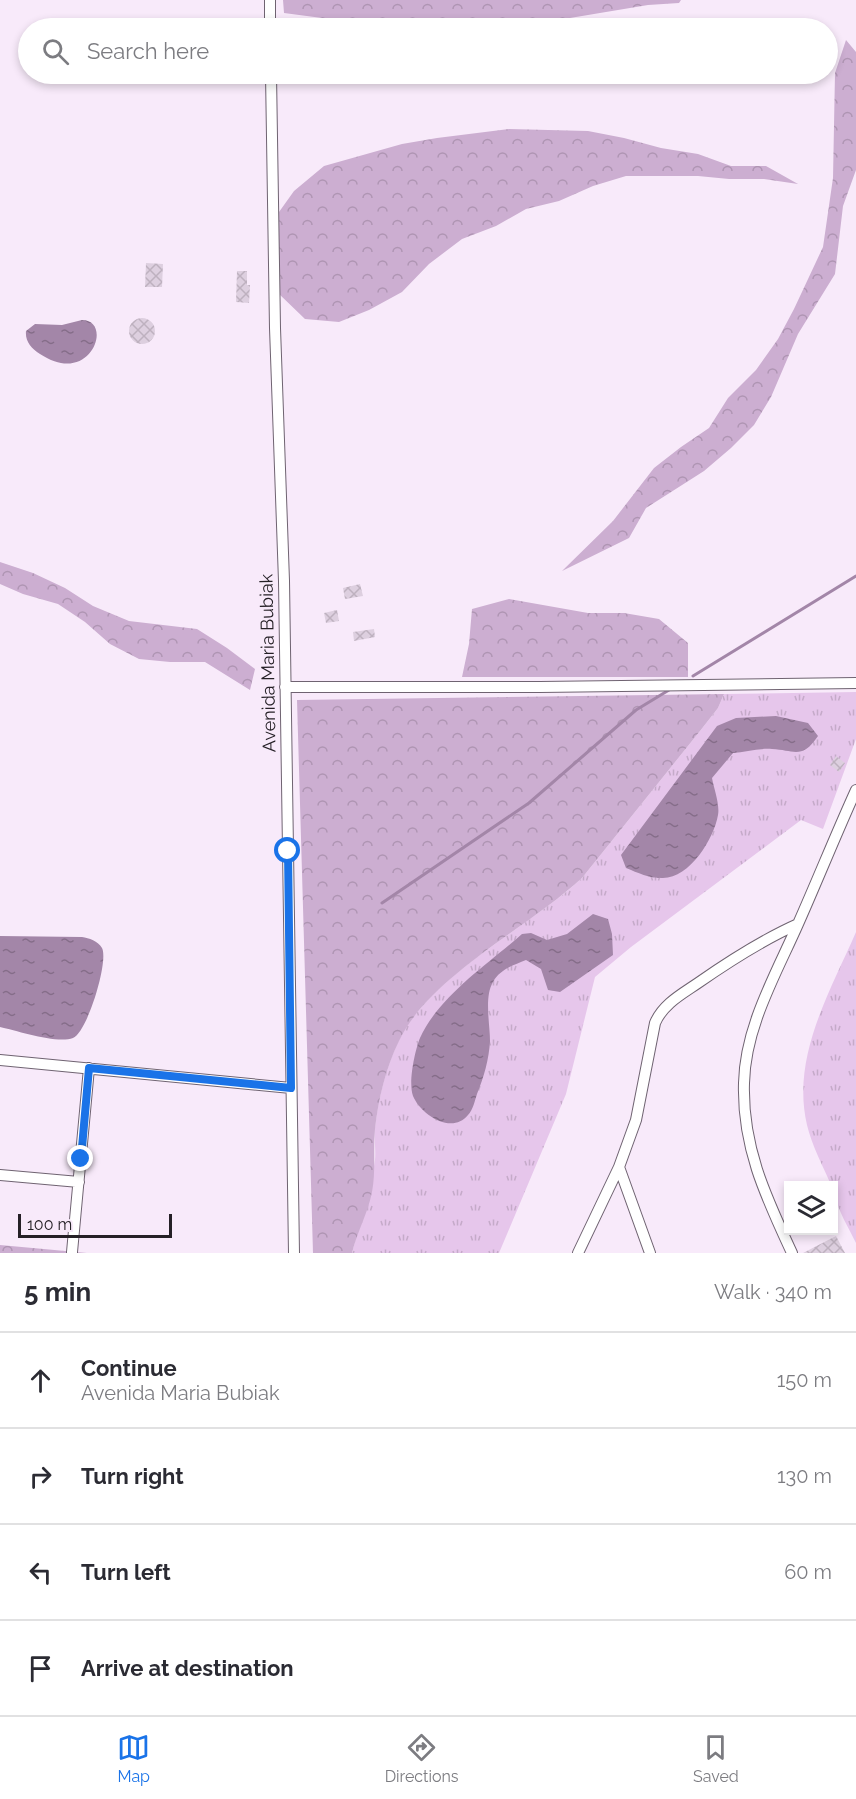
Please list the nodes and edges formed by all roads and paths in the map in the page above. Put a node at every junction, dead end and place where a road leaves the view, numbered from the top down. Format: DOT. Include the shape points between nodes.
graph roads {
  1 [pos="270,0"];
  2 [pos="270,18"];
  3 [pos="271,84"];
  4 [pos="856,683"];
  5 [pos="285,687"];
  6 [pos="856,789"];
  7 [pos="798,924"];
  8 [pos="0,1060"];
  9 [pos="89,1068"];
  10 [pos="291,1088"];
  11 [pos="619,1167"];
  12 [pos="0,1175"];
  13 [pos="79,1182"];
  14 [pos="72,1252"];
  15 [pos="294,1253"];
  16 [pos="578,1253"];
  17 [pos="650,1253"];
  18 [pos="792,1253"];
  1 -- 2 [label="street"];
  3 -- 5 [label="street, Avenida Maria Bubiak"];
  4 -- 5 [label="street"];
  5 -- 10 [label="street, Avenida Maria Bubiak"];
  6 -- 7 [label="street"];
  7 -- 11 [label="street" via="728,961 666,1005 658,1015 636,1120"];
  7 -- 18 [label="street" via="760,1011 748,1050 744,1083 753,1159"];
  8 -- 9 [label="street"];
  9 -- 10 [label="street"];
  9 -- 13 [label="street"];
  10 -- 15 [label="street, Avenida Maria Bubiak"];
  11 -- 16 [label="street"];
  11 -- 17 [label="street"];
  12 -- 13 [label="street"];
  13 -- 14 [label="street"];
}
